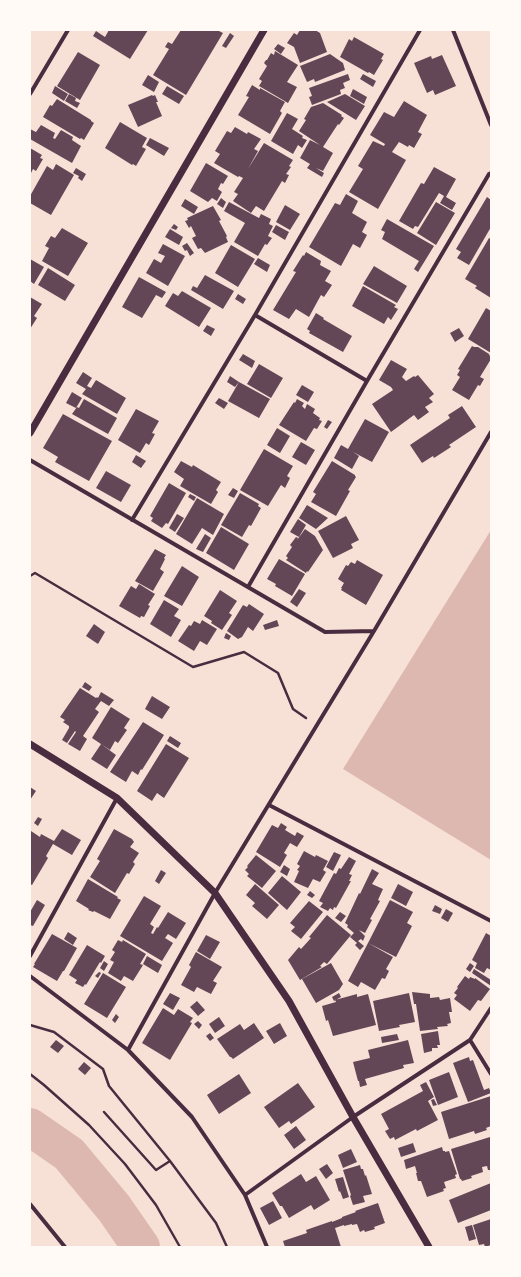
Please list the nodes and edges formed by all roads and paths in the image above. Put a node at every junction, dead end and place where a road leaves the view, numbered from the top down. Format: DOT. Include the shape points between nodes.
graph roads {
  1 [pos="68,30"];
  2 [pos="264,30"];
  3 [pos="420,30"];
  4 [pos="453,30"];
  5 [pos="30,94"];
  6 [pos="491,125"];
  7 [pos="491,172"];
  8 [pos="255,314"];
  9 [pos="368,381"];
  10 [pos="491,432"];
  11 [pos="30,433"];
  12 [pos="30,460"];
  13 [pos="132,520"];
  14 [pos="30,576"];
  15 [pos="248,588"];
  16 [pos="374,631"];
  17 [pos="317,726"];
  18 [pos="30,744"];
  19 [pos="117,798"];
  20 [pos="269,805"];
  21 [pos="215,893"];
  22 [pos="491,921"];
  23 [pos="30,956"];
  24 [pos="30,976"];
  25 [pos="491,1008"];
  26 [pos="30,1025"];
  27 [pos="470,1040"];
  28 [pos="128,1050"];
  29 [pos="30,1074"];
  30 [pos="491,1074"];
  31 [pos="104,1112"];
  32 [pos="353,1117"];
  33 [pos="170,1161"];
  34 [pos="245,1195"];
  35 [pos="30,1204"];
  36 [pos="65,1247"];
  37 [pos="180,1247"];
  38 [pos="227,1247"];
  39 [pos="267,1247"];
  40 [pos="429,1247"];
  1 -- 5 [label="street"];
  2 -- 11 [label="street"];
  3 -- 8 [label="street"];
  4 -- 6 [label="street"];
  7 -- 9 [label="street"];
  8 -- 9 [label="street"];
  8 -- 13 [label="street"];
  9 -- 15 [label="street"];
  10 -- 16 [label="street"];
  12 -- 13 [label="street"];
  13 -- 15 [label="street"];
  14 -- 17 [label="path" via="35,573 193,667 244,652 278,673 293,709"];
  15 -- 16 [label="street" via="325,632"];
  16 -- 17 [label="street"];
  17 -- 20 [label="street"];
  18 -- 19 [label="street"];
  19 -- 21 [label="street"];
  19 -- 23 [label="street"];
  20 -- 21 [label="street"];
  20 -- 22 [label="street"];
  21 -- 28 [label="street"];
  21 -- 32 [label="street" via="289,1001"];
  24 -- 28 [label="street"];
  25 -- 27 [label="street"];
  26 -- 33 [label="path" via="54,1032 103,1069 109,1086"];
  27 -- 30 [label="street"];
  27 -- 32 [label="street"];
  28 -- 34 [label="street" via="192,1117"];
  29 -- 37 [label="path" via="89,1125 125,1164 156,1205"];
  31 -- 33 [label="path" via="156,1170"];
  32 -- 34 [label="street"];
  32 -- 40 [label="street"];
  33 -- 38 [label="path" via="216,1223"];
  34 -- 39 [label="street"];
  35 -- 36 [label="street"];
}
